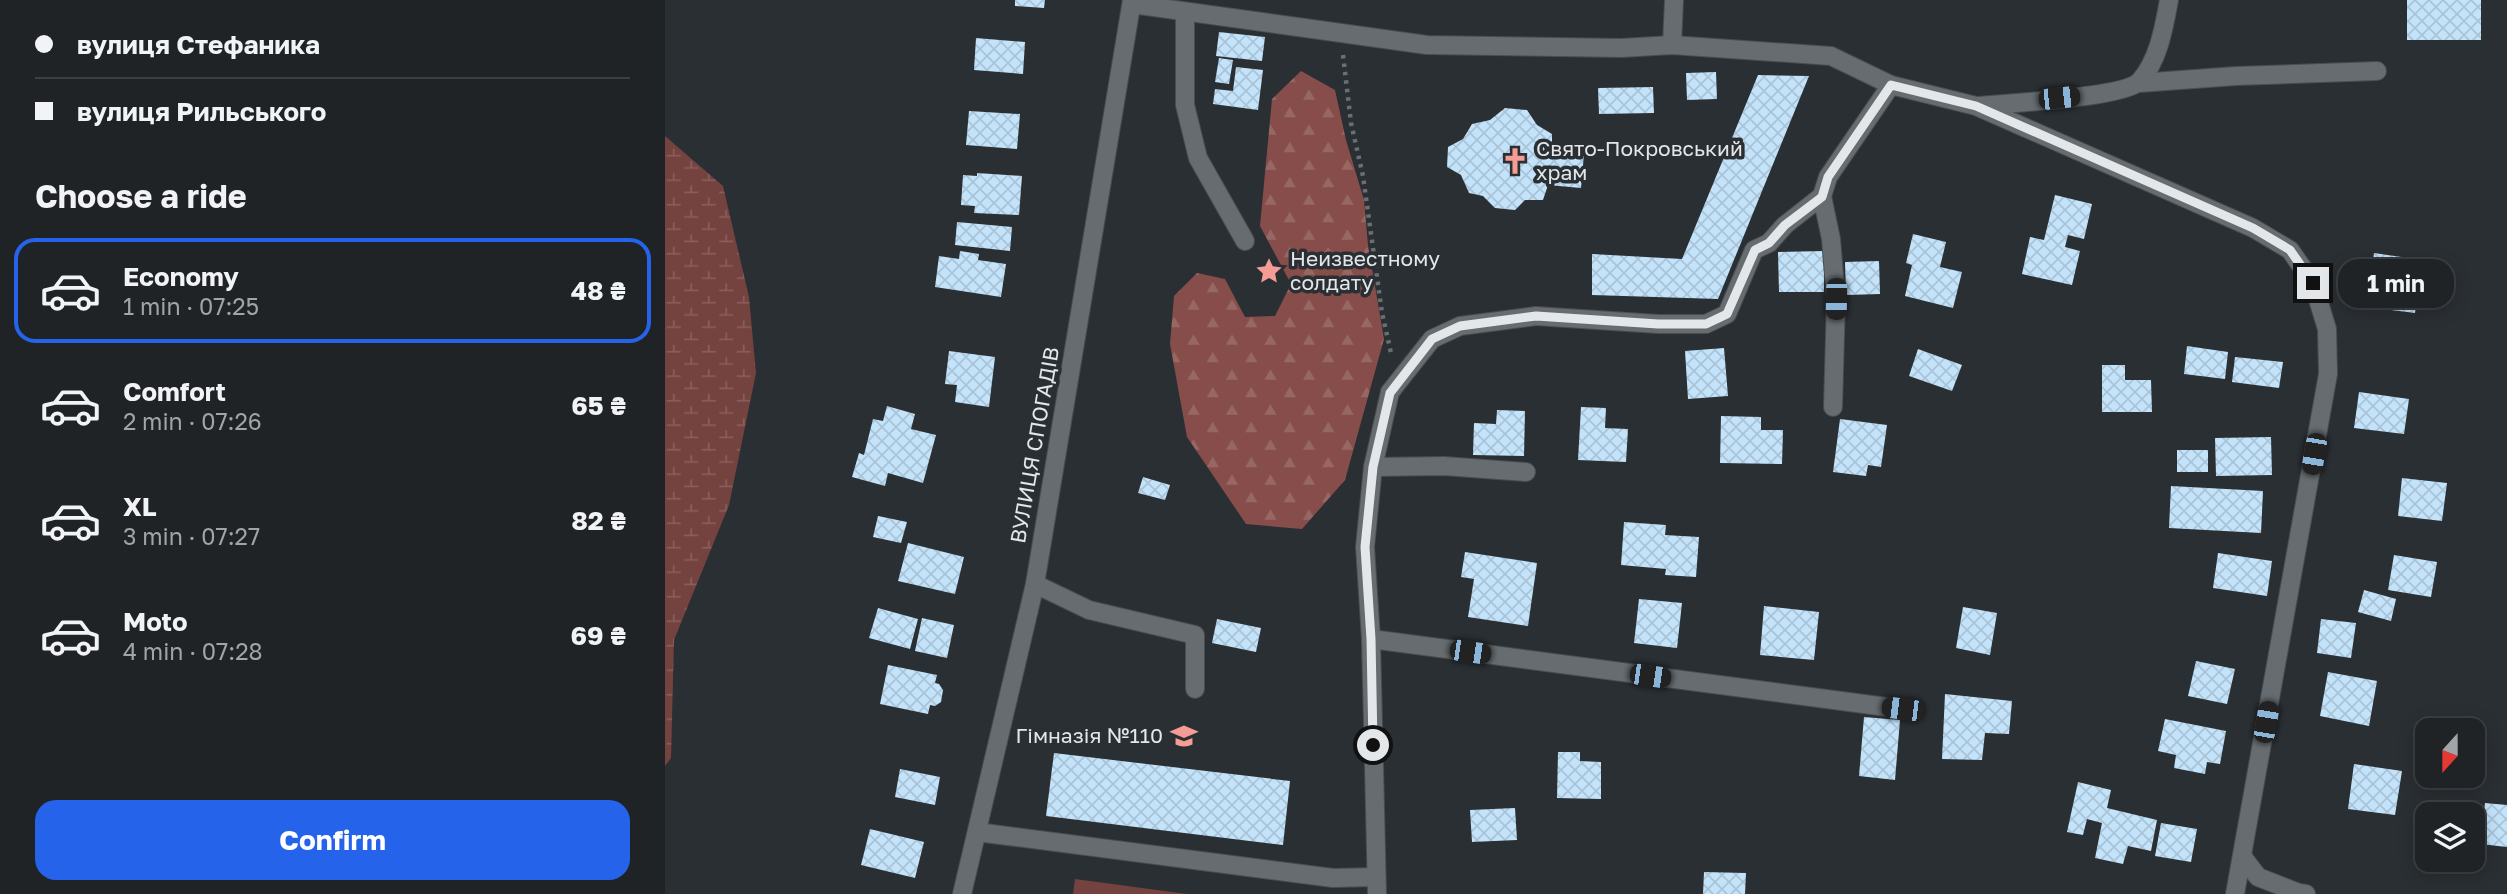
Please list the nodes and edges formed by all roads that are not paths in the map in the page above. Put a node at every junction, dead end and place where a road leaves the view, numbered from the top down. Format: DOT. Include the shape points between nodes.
graph roads {
  1 [pos="1674,0"];
  2 [pos="2169,0"];
  3 [pos="1132,2"];
  4 [pos="1185,12"];
  5 [pos="1672,45"];
  6 [pos="2377,71"];
  7 [pos="2139,83"];
  8 [pos="1891,85"];
  9 [pos="1976,106"];
  10 [pos="1822,197"];
  11 [pos="1245,241"];
  12 [pos="1833,407"];
  13 [pos="1373,467"];
  14 [pos="1526,472"];
  15 [pos="1035,584"];
  16 [pos="1371,639"];
  17 [pos="1195,689"];
  18 [pos="1902,709"];
  19 [pos="977,832"];
  20 [pos="2242,856"];
  21 [pos="1377,886"];
  22 [pos="962,894"];
  23 [pos="2235,894"];
  24 [pos="2307,894"];
  1 -- 5 [label="street"];
  2 -- 7 [label="street" via="2161,44"];
  3 -- 4 [label="street"];
  3 -- 15 [label="street, ВУЛИЦЯ СПОГАДІВ"];
  4 -- 5 [label="street" via="1427,45"];
  4 -- 11 [label="street" via="1185,105 1198,158"];
  5 -- 8 [label="street" via="1831,56"];
  6 -- 7 [label="street"];
  7 -- 9 [label="street" via="2115,92"];
  8 -- 9 [label="street"];
  8 -- 10 [label="street" via="1828,177"];
  9 -- 20 [label="street" via="2253,228 2290,250 2313,283 2327,329 2328,374"];
  10 -- 12 [label="street" via="1836,299"];
  10 -- 13 [label="street" via="1755,250 1727,314 1706,324 1536,316 1460,326 1432,339 1390,393"];
  13 -- 14 [label="street"];
  13 -- 16 [label="street" via="1365,547"];
  15 -- 17 [label="street" via="1089,610 1195,635"];
  15 -- 19 [label="street, ВУЛИЦЯ СПОГАДІВ"];
  16 -- 18 [label="street"];
  16 -- 21 [label="street"];
  19 -- 21 [label="street"];
  19 -- 22 [label="street, ВУЛИЦЯ СПОГАДІВ"];
  20 -- 23 [label="street"];
  20 -- 24 [label="street" via="2257,877"];
}
